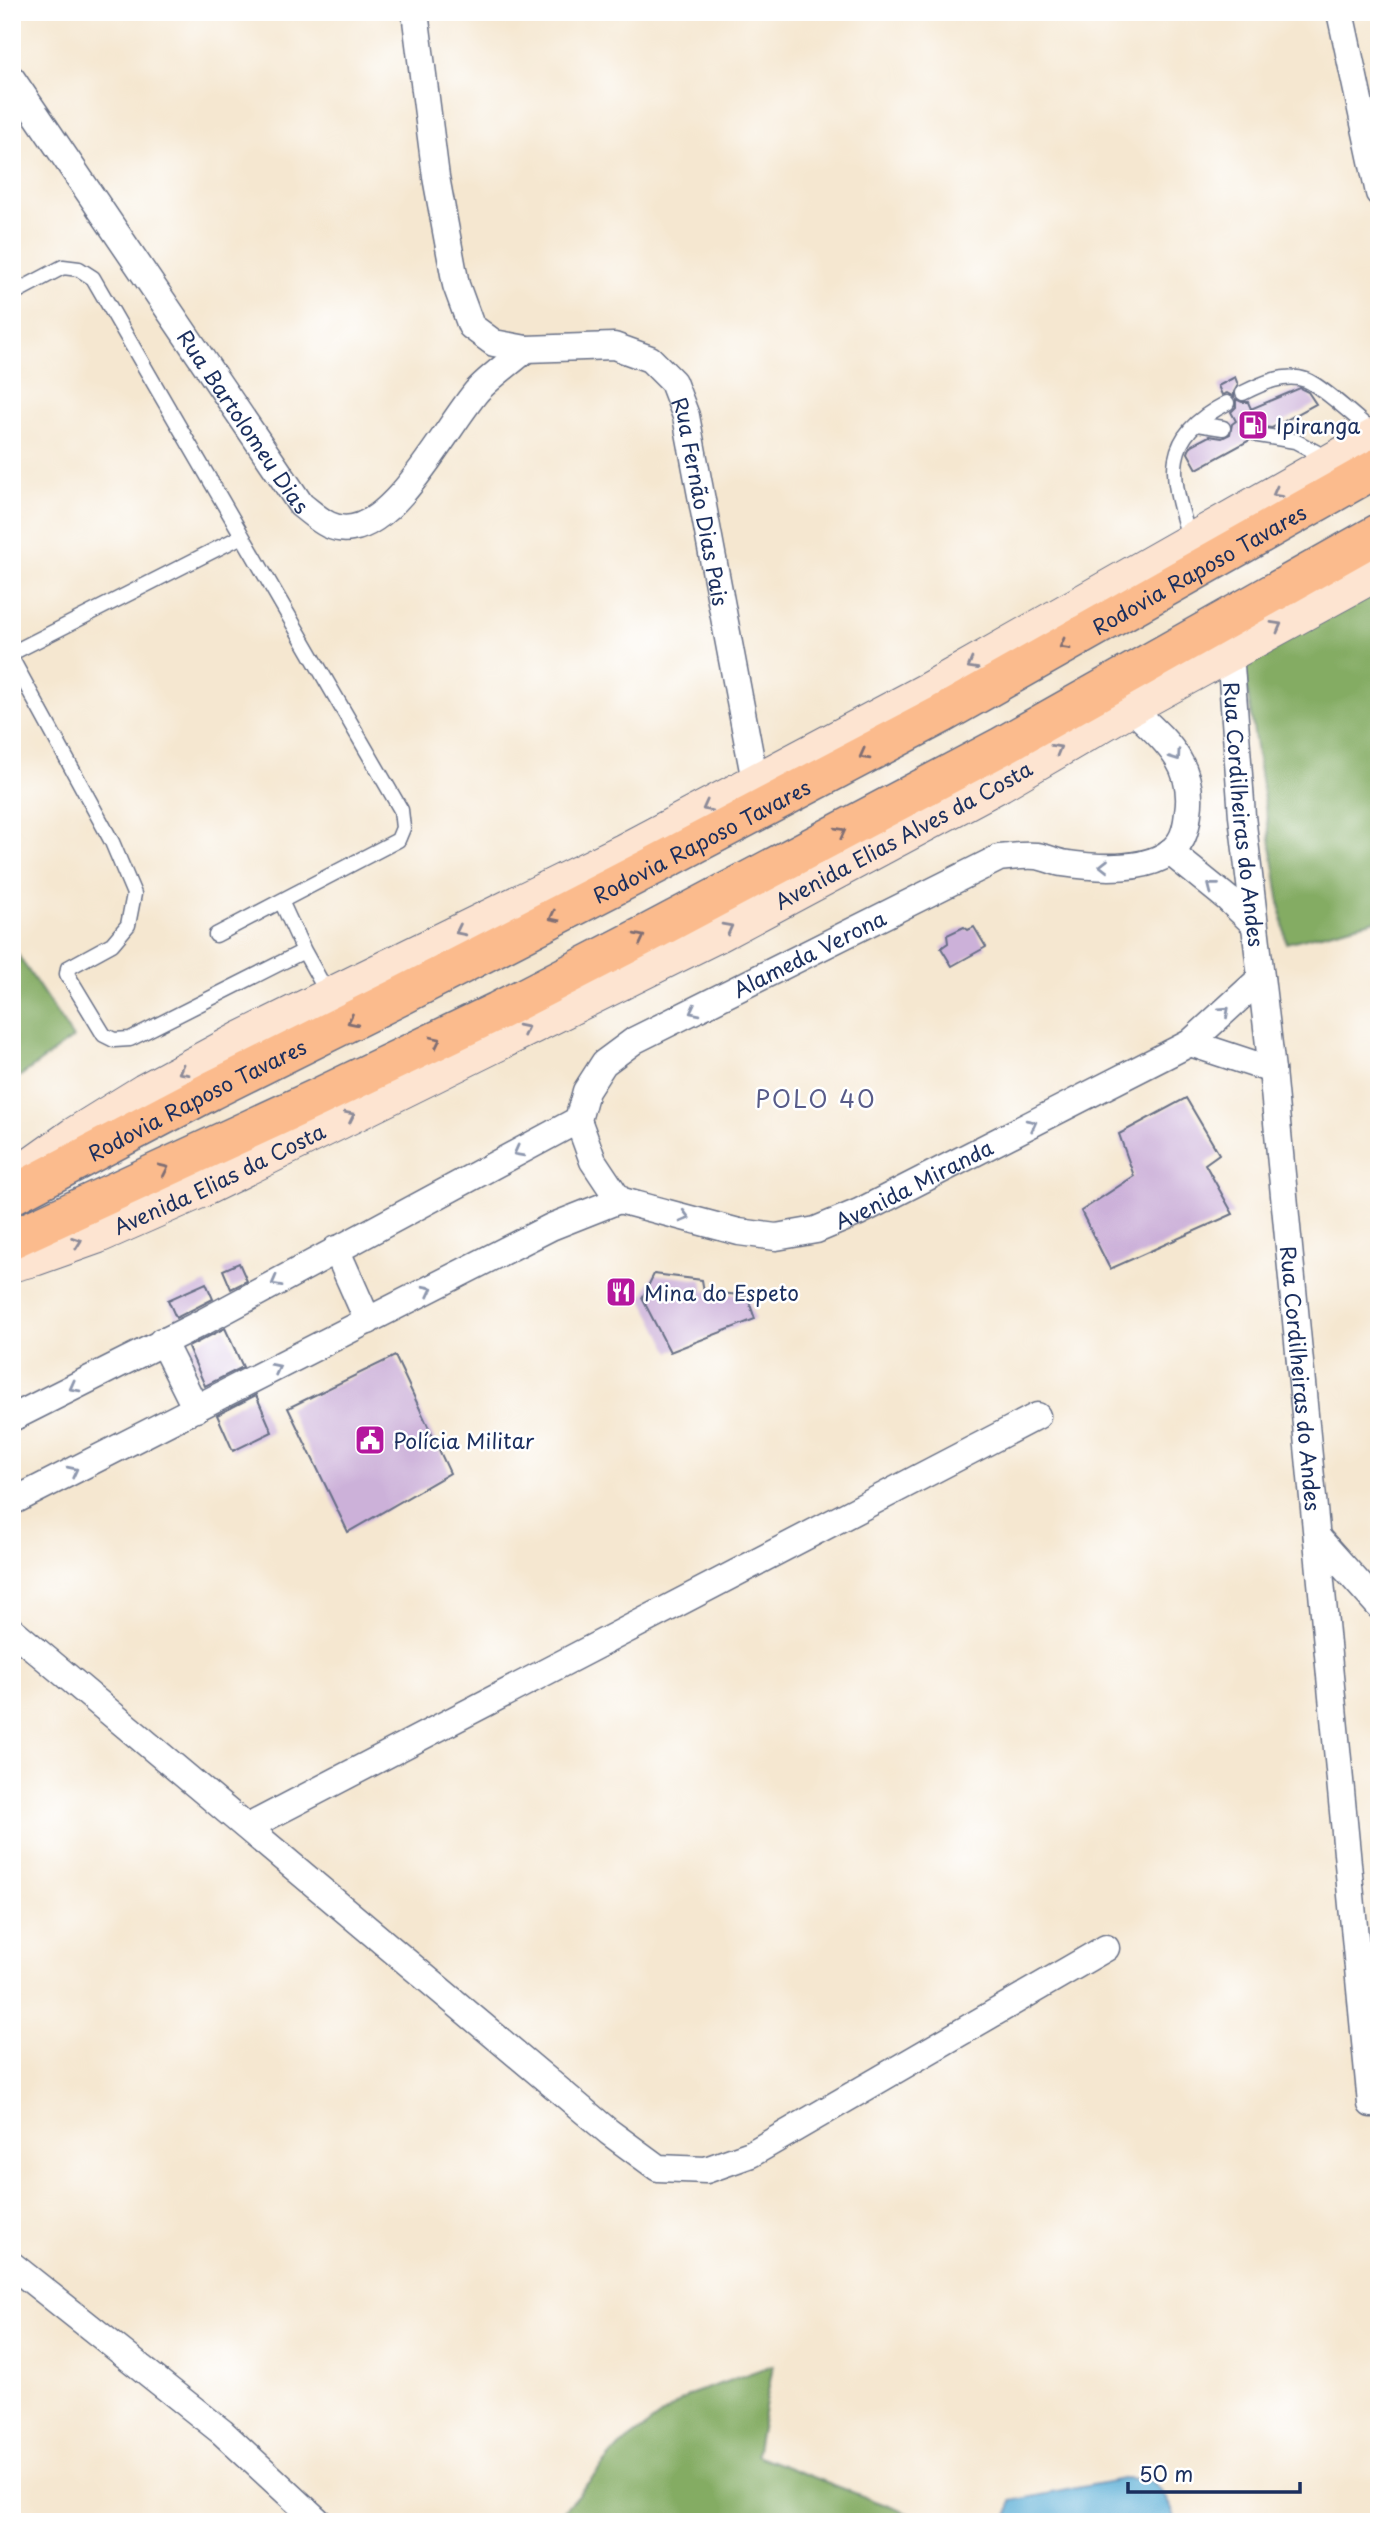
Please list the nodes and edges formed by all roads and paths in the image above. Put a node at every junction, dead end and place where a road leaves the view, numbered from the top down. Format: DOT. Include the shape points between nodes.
graph roads {
  1 [pos="415,12"];
  2 [pos="1340,12"];
  3 [pos="12,79"];
  4 [pos="1379,193"];
  5 [pos="12,294"];
  6 [pos="526,349"];
  7 [pos="1243,393"];
  8 [pos="1227,403"];
  9 [pos="1197,424"];
  10 [pos="1223,428"];
  11 [pos="1258,435"];
  12 [pos="1378,446"];
  13 [pos="1333,461"];
  14 [pos="1379,533"];
  15 [pos="242,536"];
  16 [pos="1191,541"];
  17 [pos="1379,571"];
  18 [pos="1230,652"];
  19 [pos="12,653"];
  20 [pos="12,659"];
  21 [pos="1130,707"];
  22 [pos="755,781"];
  23 [pos="1170,852"];
  24 [pos="281,901"];
  25 [pos="1253,923"];
  26 [pos="216,935"];
  27 [pos="304,951"];
  28 [pos="1261,978"];
  29 [pos="330,997"];
  30 [pos="1190,1043"];
  31 [pos="1272,1070"];
  32 [pos="420,1082"];
  33 [pos="578,1120"];
  34 [pos="12,1180"];
  35 [pos="12,1195"];
  36 [pos="619,1200"];
  37 [pos="12,1239"];
  38 [pos="336,1249"];
  39 [pos="12,1263"];
  40 [pos="368,1321"];
  41 [pos="162,1341"];
  42 [pos="196,1409"];
  43 [pos="1037,1416"];
  44 [pos="12,1418"];
  45 [pos="12,1502"];
  46 [pos="1317,1537"];
  47 [pos="1379,1606"];
  48 [pos="12,1630"];
  49 [pos="248,1828"];
  50 [pos="1106,1948"];
  51 [pos="1371,2104"];
  52 [pos="12,2265"];
  53 [pos="320,2522"];
  1 -- 6 [label="street, Rua Fernão Dias Pais" via="436,177 456,285 471,326 495,343"];
  2 -- 4 [label="street"];
  3 -- 6 [label="street, Rua Bartolomeu Dias" via="301,505 328,527 353,528 380,515 418,474 478,390"];
  5 -- 15 [label="lane" via="63,267 79,269 93,278"];
  6 -- 22 [label="street, Rua Fernão Dias Pais" via="614,346 650,359 673,382 686,416"];
  7 -- 12 [label="lane" via="1283,378 1306,380"];
  8 -- 9 [label="lane"];
  9 -- 10 [label="lane"];
  9 -- 16 [label="lane" via="1179,442 1174,460 1176,491"];
  11 -- 13 [label="lane" via="1295,441"];
  12 -- 13 [label="main road"];
  12 -- 35 [label="highway, Rodovia Raposo Tavares, one-way" via="942,714"];
  13 -- 16 [label="main road, one-way"];
  37 -- 14 [label="highway, one-way" via="498,1011 1002,746"];
  15 -- 19 [label="lane"];
  15 -- 24 [label="lane" via="401,810 403,828 398,840"];
  16 -- 22 [label="main road, one-way" via="928,691"];
  18 -- 17 [label="main road, Avenida Elias Alves da Costa, one-way"];
  18 -- 21 [label="main road, Avenida Elias Alves da Costa"];
  18 -- 25 [label="street, Rua Cordilheiras do Andes"];
  20 -- 27 [label="lane" via="112,842 134,894 128,925 112,944 68,968 67,974 104,1035 130,1039"];
  21 -- 23 [label="street, one-way" via="1185,768 1191,797 1186,828"];
  32 -- 21 [label="main road, Avenida Elias Alves da Costa, one-way" via="719,933 1000,783"];
  22 -- 29 [label="main road, one-way" via="624,852"];
  25 -- 23 [label="street, one-way"];
  23 -- 33 [label="street, Alameda Verona, one-way" via="1140,865 1120,867 1038,856 999,858 635,1040 604,1063 586,1091"];
  24 -- 26 [label="lane"];
  24 -- 27 [label="lane"];
  25 -- 28 [label="street, Rua Cordilheiras do Andes"];
  27 -- 29 [label="lane"];
  30 -- 28 [label="street, Avenida Miranda, one-way"];
  28 -- 31 [label="street, Rua Cordilheiras do Andes"];
  29 -- 34 [label="main road, one-way" via="145,1092"];
  30 -- 31 [label="street"];
  36 -- 30 [label="street, Avenida Miranda, one-way" via="740,1232 776,1237 816,1230"];
  31 -- 46 [label="street, Rua Cordilheiras do Andes"];
  39 -- 32 [label="main road, Avenida Elias da Costa, one-way" via="97,1235"];
  33 -- 36 [label="street" via="593,1161"];
  33 -- 38 [label="street, one-way"];
  40 -- 36 [label="street, one-way" via="551,1227"];
  38 -- 40 [label="street"];
  38 -- 41 [label="street, one-way"];
  42 -- 40 [label="street, one-way"];
  41 -- 42 [label="street"];
  41 -- 44 [label="street, one-way"];
  45 -- 42 [label="street, one-way"];
  43 -- 49 [label="street"];
  46 -- 47 [label="street"];
  46 -- 51 [label="street, Rua Cordilheiras do Andes"];
  48 -- 49 [label="street"];
  49 -- 50 [label="street" via="608,2132 658,2168 706,2170 751,2154"];
  52 -- 53 [label="street" via="222,2432"];
}
